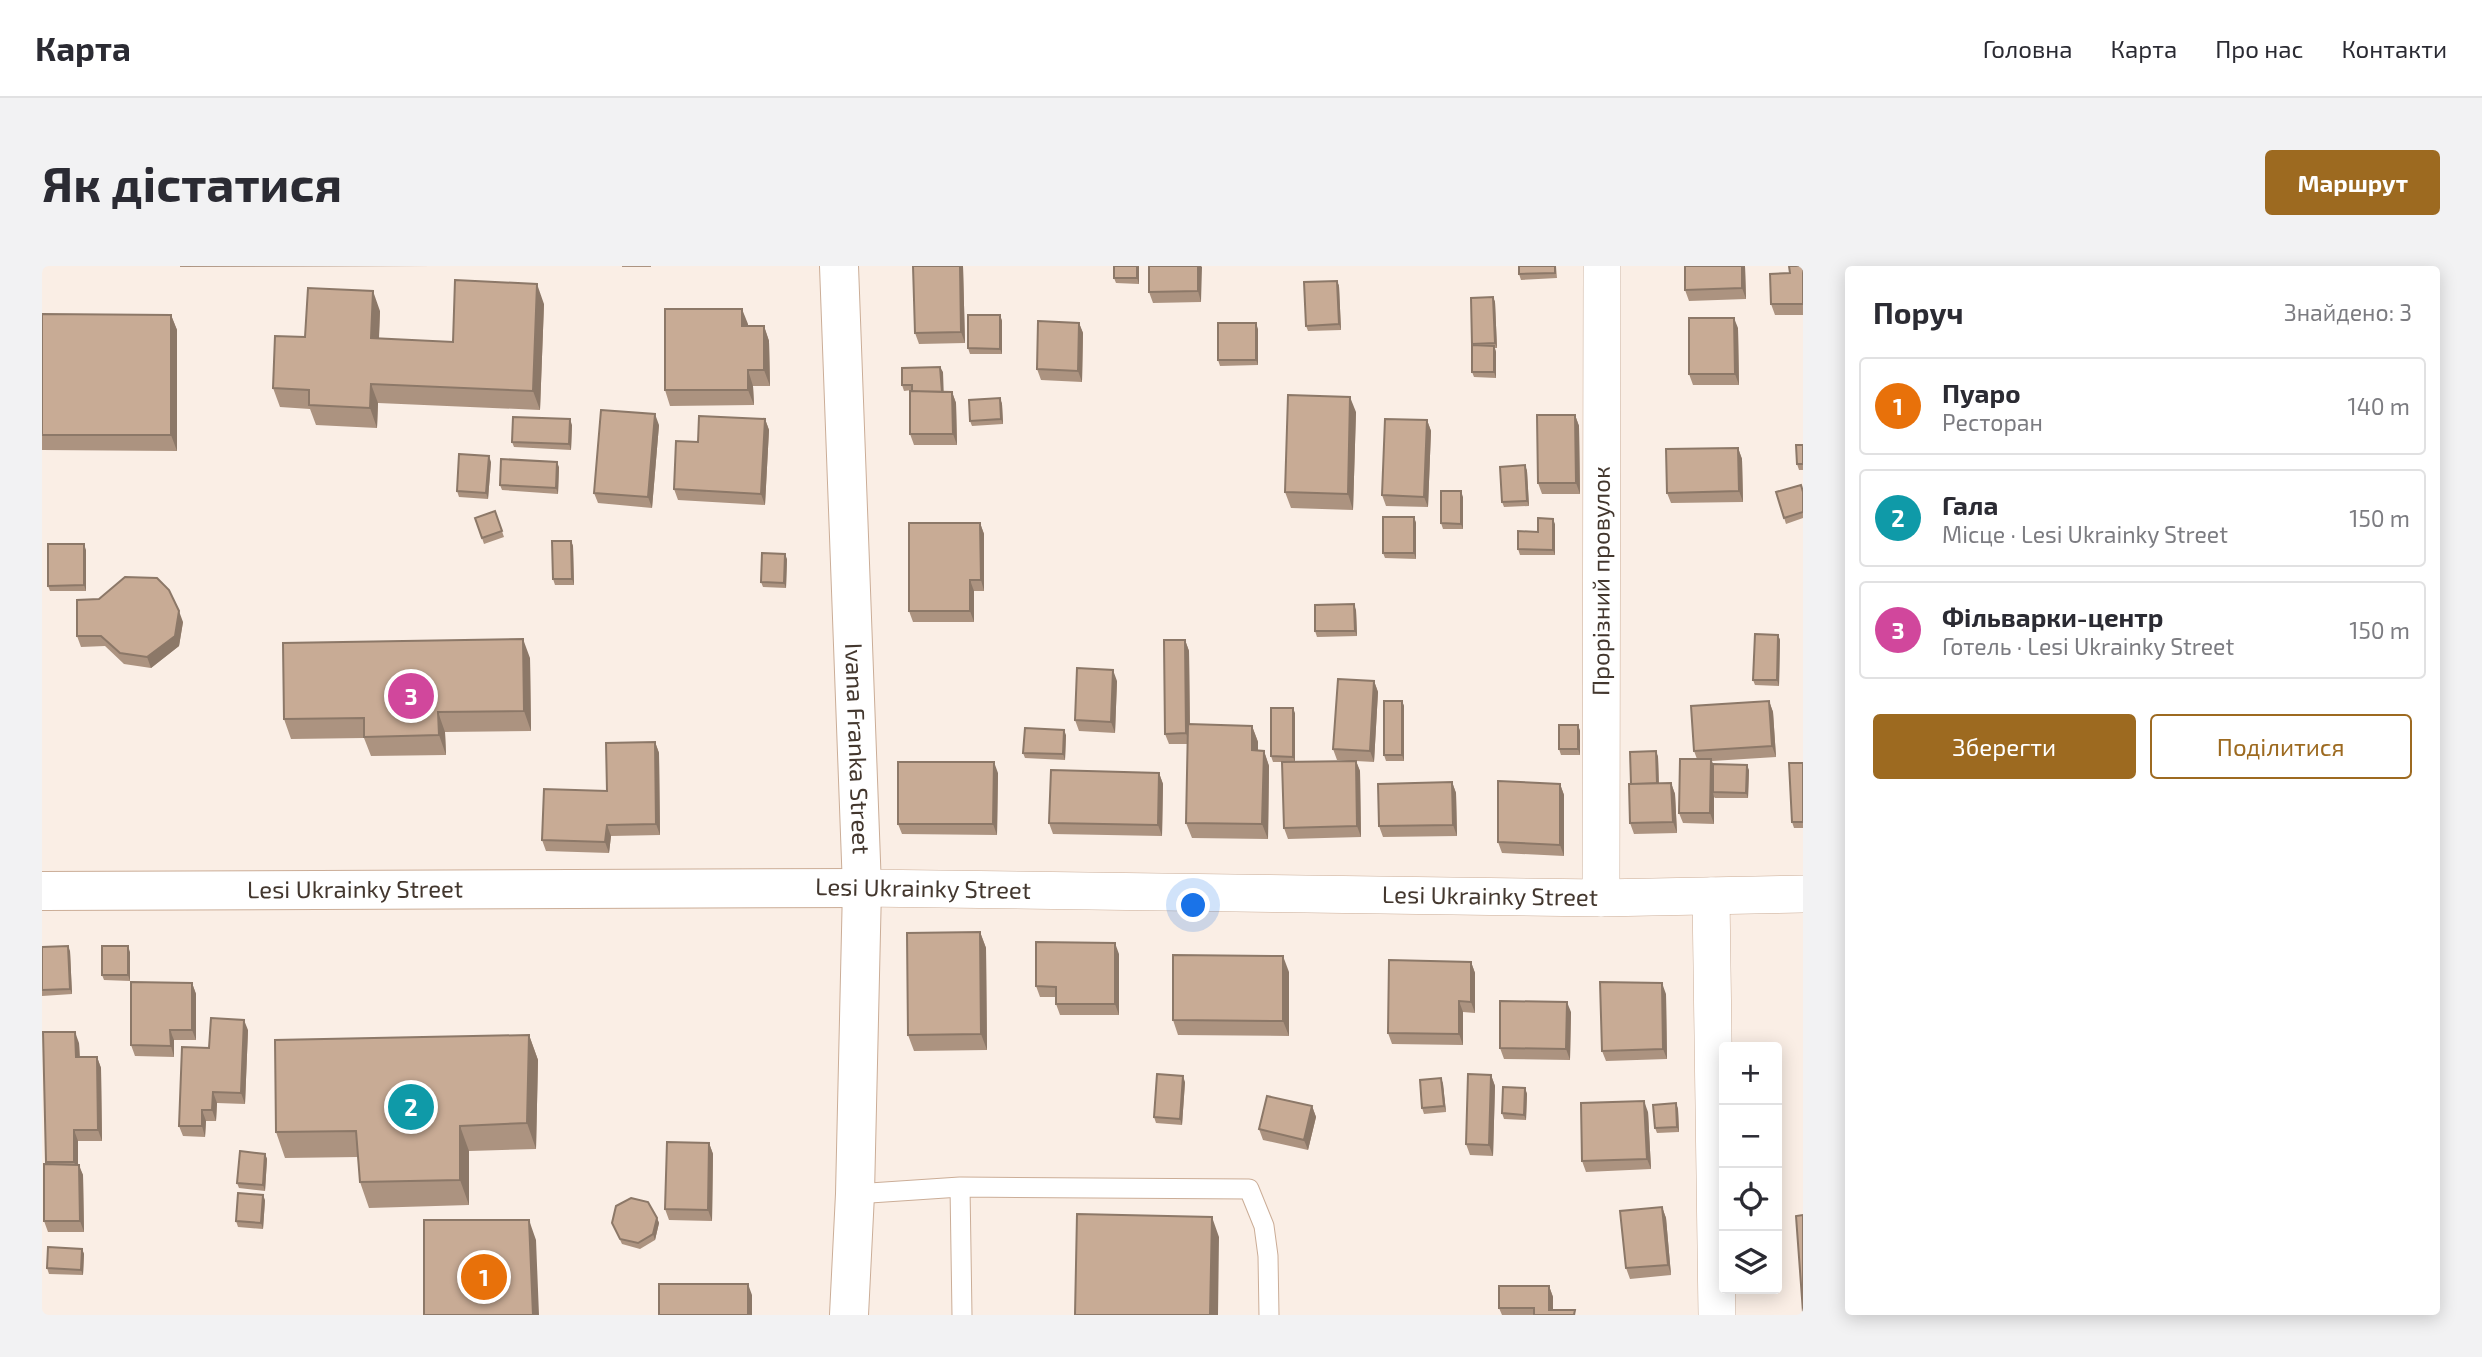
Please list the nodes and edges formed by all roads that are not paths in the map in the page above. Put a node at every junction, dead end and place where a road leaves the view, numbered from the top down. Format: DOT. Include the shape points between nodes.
graph roads {
  1 [pos="839,266"];
  2 [pos="1602,266"];
  3 [pos="862,888"];
  4 [pos="42,891"];
  5 [pos="1803,894"];
  6 [pos="1711,896"];
  7 [pos="1601,898"];
  8 [pos="960,1187"];
  9 [pos="855,1194"];
  10 [pos="849,1315"];
  11 [pos="962,1315"];
  12 [pos="1269,1315"];
  13 [pos="1717,1315"];
  1 -- 3 [label="street, Ivana Franka Street"];
  2 -- 7 [label="street, Прорізний провулок"];
  3 -- 4 [label="street, Lesi Ukrainky Street"];
  3 -- 7 [label="street, Lesi Ukrainky Street"];
  3 -- 9 [label="street, Ivana Franka Street"];
  5 -- 6 [label="street, Lesi Ukrainky Street"];
  6 -- 7 [label="street, Lesi Ukrainky Street"];
  6 -- 13 [label="street"];
  8 -- 9 [label="lane"];
  8 -- 11 [label="lane"];
  8 -- 12 [label="lane" via="1250,1189 1264,1226"];
  9 -- 10 [label="street, Ivana Franka Street"];
}
